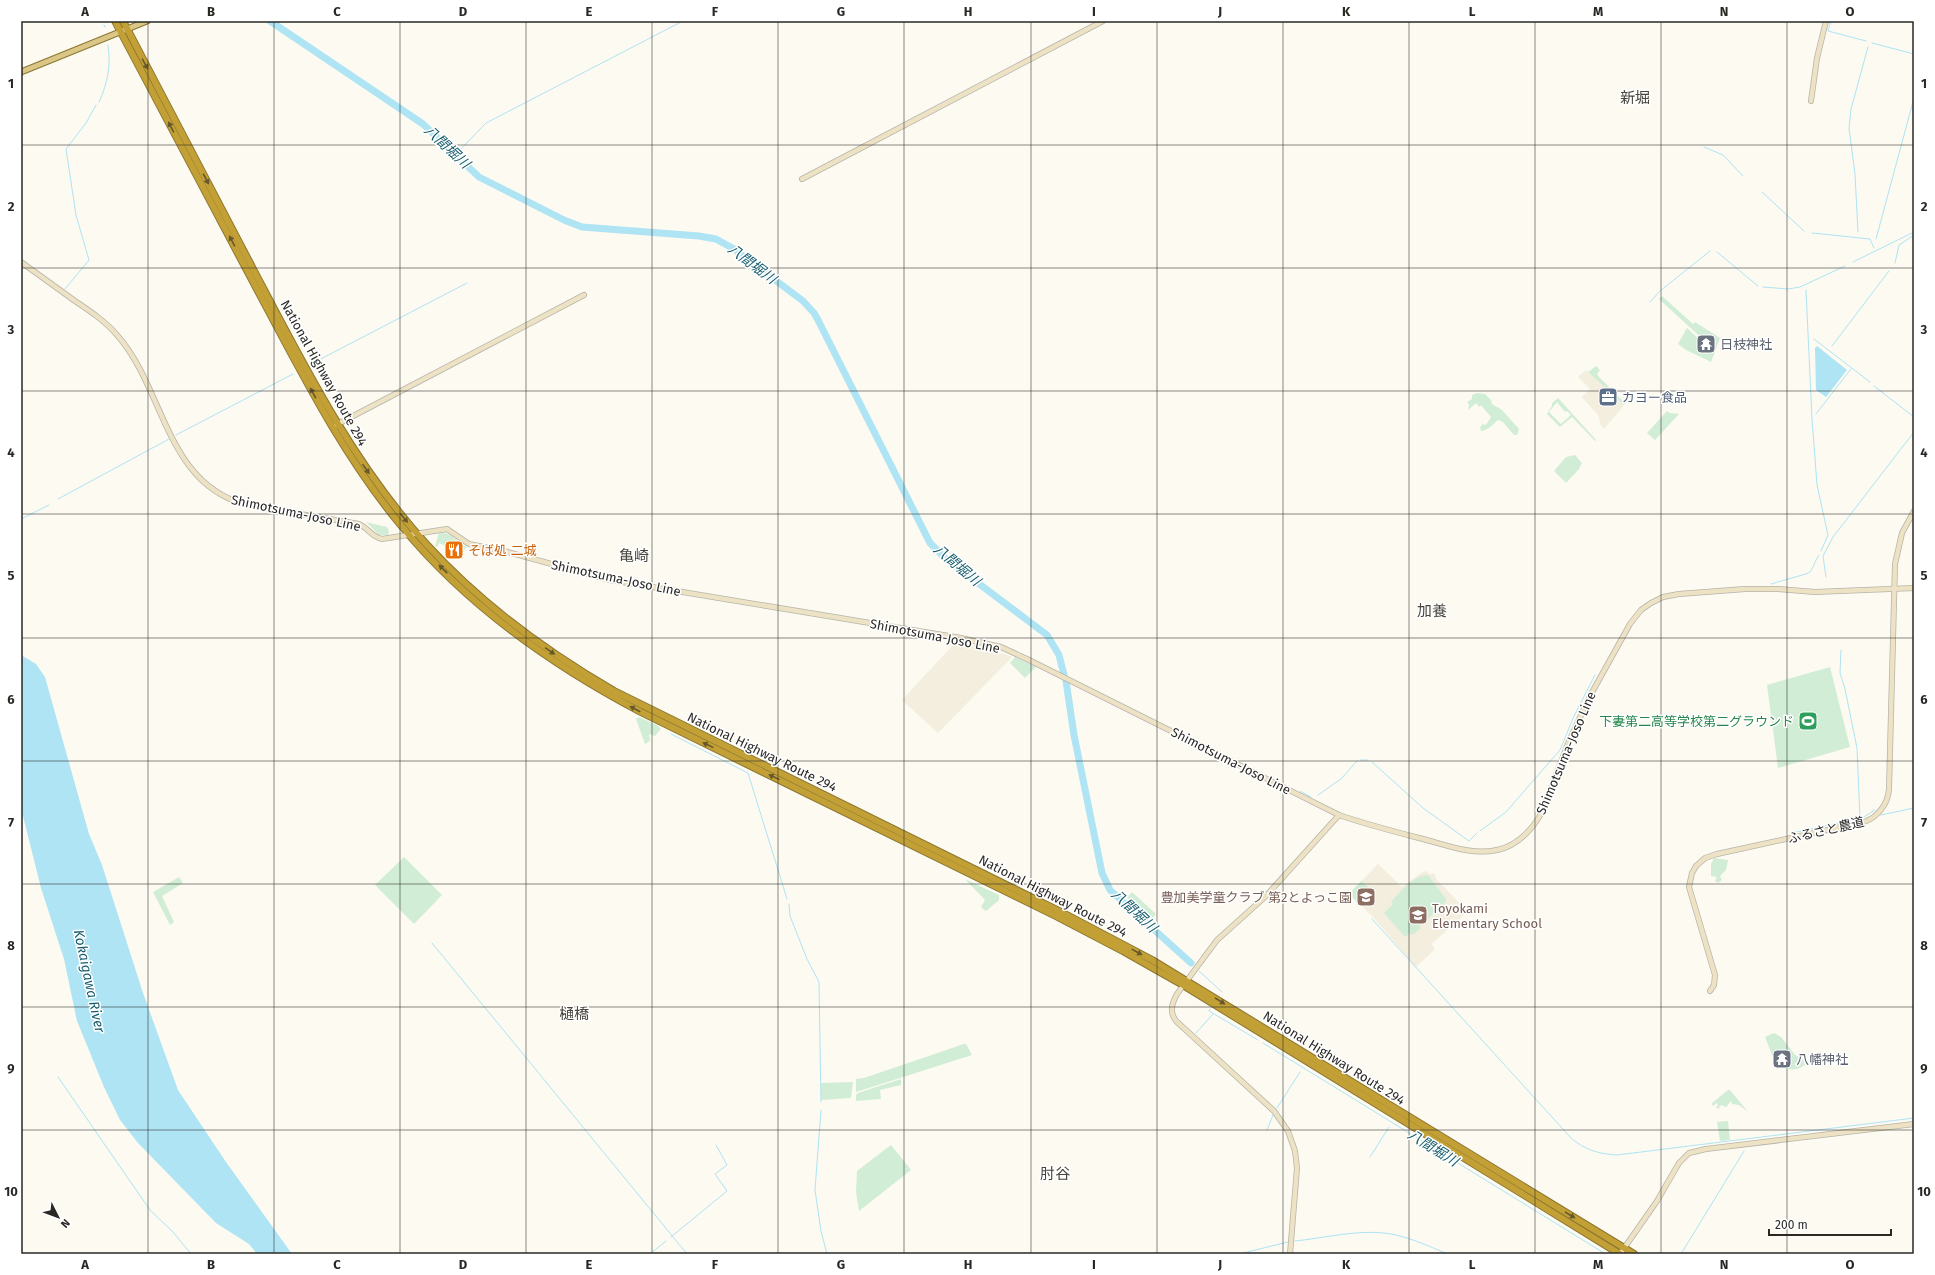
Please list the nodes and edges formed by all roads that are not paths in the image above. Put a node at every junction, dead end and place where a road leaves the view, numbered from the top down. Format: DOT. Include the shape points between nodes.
graph roads {
  1 [pos="115,21"];
  2 [pos="123,21"];
  3 [pos="147,21"];
  4 [pos="1103,21"];
  5 [pos="1826,21"];
  6 [pos="124,31"];
  7 [pos="21,72"];
  8 [pos="1811,101"];
  9 [pos="802,179"];
  10 [pos="21,262"];
  11 [pos="584,295"];
  12 [pos="334,426"];
  13 [pos="1914,511"];
  14 [pos="417,533"];
  15 [pos="409,535"];
  16 [pos="1914,588"];
  17 [pos="1894,589"];
  18 [pos="1340,814"];
  19 [pos="1185,983"];
  20 [pos="1710,991"];
  21 [pos="1914,1124"];
  22 [pos="1624,1248"];
  23 [pos="1290,1254"];
  24 [pos="1620,1254"];
  25 [pos="1634,1254"];
  1 -- 6 [label="highway, National Highway Route 294"];
  2 -- 6 [label="highway, National Highway Route 294"];
  3 -- 6 [label="main road"];
  4 -- 9 [label="street"];
  5 -- 8 [label="street" via="1817,58"];
  6 -- 7 [label="main road"];
  6 -- 12 [label="highway, National Highway Route 294" via="271,303"];
  10 -- 15 [label="street, Shimotsuma-Joso Line" via="98,317 117,335 131,354 185,461 213,490 247,505 359,524 379,538"];
  11 -- 12 [label="street"];
  12 -- 14 [label="highway, National Highway Route 294, one-way"];
  12 -- 15 [label="highway, National Highway Route 294" via="364,478"];
  13 -- 17 [label="street, ふるさと農道" via="1904,529 1898,549"];
  14 -- 15 [label="street, Shimotsuma-Joso Line"];
  14 -- 18 [label="street, Shimotsuma-Joso Line" via="447,529 469,544 610,580 962,638 1001,647"];
  14 -- 19 [label="highway, National Highway Route 294, one-way" via="467,585 518,628 567,663 614,691 1098,931"];
  19 -- 15 [label="highway, National Highway Route 294, one-way" via="1056,916 670,727 590,685 513,633 463,589"];
  16 -- 17 [label="street, Shimotsuma-Joso Line"];
  17 -- 18 [label="street, Shimotsuma-Joso Line" via="1815,592 1745,589 1673,595 1648,604 1630,624 1590,696 1538,820 1524,836 1502,848 1475,852 1373,826"];
  17 -- 20 [label="street, ふるさと農道" via="1889,789 1886,802 1867,822 1717,854 1705,858 1698,864 1692,873 1689,889 1715,975 1714,985"];
  18 -- 19 [label="street" via="1270,891 1216,940"];
  19 -- 22 [label="highway, National Highway Route 294, one-way"];
  19 -- 23 [label="street" via="1172,1004 1174,1017 1274,1111 1291,1139 1297,1173"];
  19 -- 24 [label="highway, National Highway Route 294"];
  21 -- 22 [label="street" via="1706,1148 1691,1152 1679,1163 1657,1201"];
  22 -- 24 [label="street"];
  22 -- 25 [label="highway, National Highway Route 294"];
}
